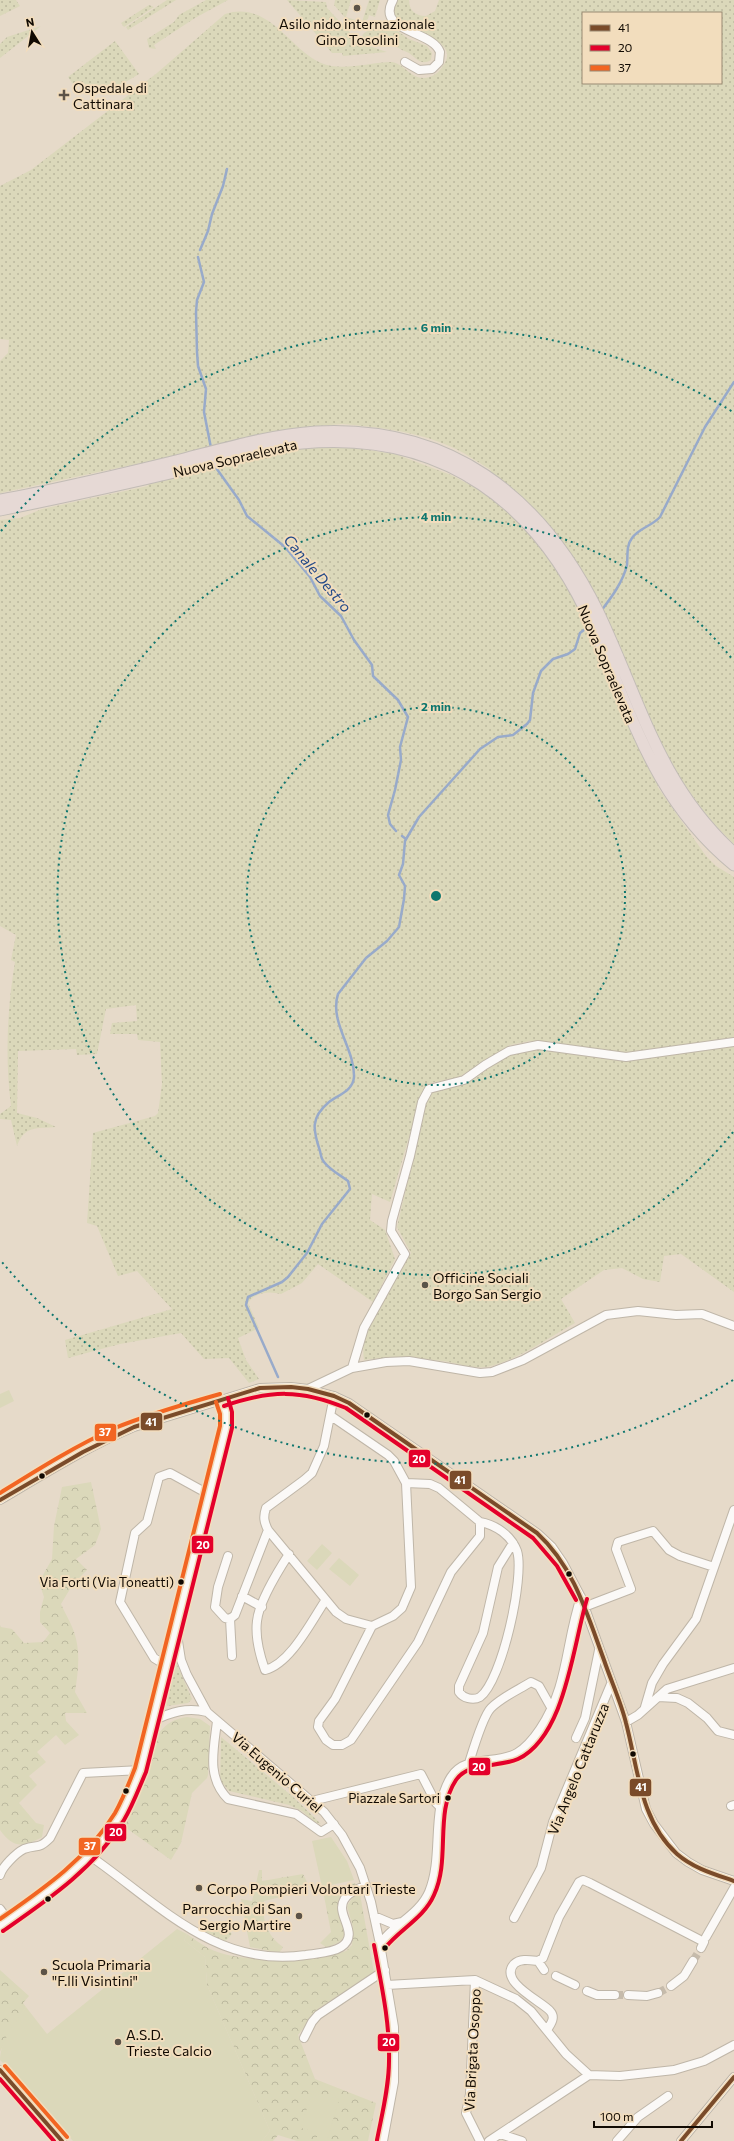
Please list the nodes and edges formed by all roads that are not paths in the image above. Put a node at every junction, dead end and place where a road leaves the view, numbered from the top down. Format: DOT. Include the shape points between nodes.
graph roads {
  1 [pos="393,0"];
  2 [pos="404,62"];
  3 [pos="144,474"];
  4 [pos="0,500"];
  5 [pos="0,510"];
  6 [pos="668,780"];
  7 [pos="734,853"];
  8 [pos="734,865"];
  9 [pos="734,1042"];
  10 [pos="734,1326"];
  11 [pos="352,1368"];
  12 [pos="308,1389"];
  13 [pos="334,1396"];
  14 [pos="222,1400"];
  15 [pos="331,1416"];
  16 [pos="406,1483"];
  17 [pos="210,1495"];
  18 [pos="0,1500"];
  19 [pos="734,1510"];
  20 [pos="480,1522"];
  21 [pos="268,1530"];
  22 [pos="513,1543"];
  23 [pos="289,1554"];
  24 [pos="228,1556"];
  25 [pos="714,1567"];
  26 [pos="242,1596"];
  27 [pos="581,1597"];
  28 [pos="325,1601"];
  29 [pos="262,1607"];
  30 [pos="584,1607"];
  31 [pos="230,1619"];
  32 [pos="372,1626"];
  33 [pos="176,1628"];
  34 [pos="599,1650"];
  35 [pos="232,1656"];
  36 [pos="167,1666"];
  37 [pos="734,1668"];
  38 [pos="611,1684"];
  39 [pos="658,1697"];
  40 [pos="645,1707"];
  41 [pos="552,1709"];
  42 [pos="207,1712"];
  43 [pos="153,1721"];
  44 [pos="217,1721"];
  45 [pos="626,1722"];
  46 [pos="734,1735"];
  47 [pos="576,1738"];
  48 [pos="469,1763"];
  49 [pos="141,1770"];
  50 [pos="312,1801"];
  51 [pos="441,1808"];
  52 [pos="334,1824"];
  53 [pos="90,1856"];
  54 [pos="0,1875"];
  55 [pos="734,1881"];
  56 [pos="366,1885"];
  57 [pos="734,1888"];
  58 [pos="0,1908"];
  59 [pos="374,1916"];
  60 [pos="514,1918"];
  61 [pos="8,1920"];
  62 [pos="402,1922"];
  63 [pos="0,1926"];
  64 [pos="706,1937"];
  65 [pos="380,1944"];
  66 [pos="700,1948"];
  67 [pos="538,1961"];
  68 [pos="693,1961"];
  69 [pos="385,1970"];
  70 [pos="544,1970"];
  71 [pos="556,1976"];
  72 [pos="475,1980"];
  73 [pos="387,1985"];
  74 [pos="574,1985"];
  75 [pos="671,1986"];
  76 [pos="587,1991"];
  77 [pos="658,1993"];
  78 [pos="615,1995"];
  79 [pos="628,1995"];
  80 [pos="547,2030"];
  81 [pos="304,2038"];
  82 [pos="734,2045"];
  83 [pos="0,2070"];
  84 [pos="589,2075"];
  85 [pos="734,2077"];
  86 [pos="668,2096"];
  87 [pos="500,2134"];
  88 [pos="62,2141"];
  89 [pos="383,2141"];
  90 [pos="480,2141"];
  91 [pos="489,2141"];
  92 [pos="522,2141"];
  93 [pos="617,2141"];
  94 [pos="681,2141"];
  1 -- 2 [label="street" via="390,13 395,23 431,41 440,52 439,62 432,69 419,70"];
  3 -- 4 [label="highway, Nuova Sopraelevata"];
  3 -- 5 [label="highway, Nuova Sopraelevata"];
  3 -- 6 [label="highway, Nuova Sopraelevata" via="316,437 369,434 416,443 462,461 519,514 563,570 594,627 643,747"];
  6 -- 7 [label="highway, Nuova Sopraelevata"];
  6 -- 8 [label="highway, Nuova Sopraelevata" via="691,822"];
  9 -- 11 [label="street" via="626,1057 538,1045 526,1046 498,1056 464,1080 429,1089 422,1102 392,1221 391,1231 405,1254 364,1328"];
  10 -- 11 [label="street" via="702,1314 676,1315 638,1311 606,1315 551,1346 492,1372 480,1373 409,1361"];
  11 -- 12 [label="street"];
  12 -- 13 [label="street"];
  12 -- 14 [label="street" via="260,1388"];
  13 -- 15 [label="street"];
  13 -- 27 [label="street" via="349,1403 537,1532 563,1563"];
  14 -- 17 [label="street" via="226,1413 226,1427"];
  14 -- 18 [label="street" via="160,1418 118,1434 84,1450"];
  15 -- 16 [label="street" via="388,1455"];
  15 -- 21 [label="street" via="319,1461 312,1473 266,1508 264,1515"];
  16 -- 20 [label="street" via="430,1484 439,1488"];
  16 -- 32 [label="street" via="411,1587 402,1608 393,1616"];
  17 -- 33 [label="street"];
  17 -- 36 [label="street" via="170,1473 159,1477 147,1522 135,1533 120,1602 154,1658"];
  19 -- 25 [label="street"];
  20 -- 22 [label="street" via="498,1528"];
  20 -- 32 [label="street" via="480,1536 451,1572 418,1642 351,1740 342,1745 333,1745 326,1740 318,1727 319,1721 335,1699"];
  21 -- 23 [label="street"];
  21 -- 26 [label="street"];
  22 -- 22 [label="street" via="498,1567 483,1633 459,1686 461,1695 470,1699 484,1693 504,1649 519,1578 520,1565"];
  23 -- 28 [label="street"];
  23 -- 29 [label="street" via="277,1572"];
  24 -- 31 [label="street" via="218,1587 216,1607 225,1618"];
  25 -- 30 [label="street" via="669,1550 653,1531 618,1542 616,1548 631,1589"];
  25 -- 40 [label="street" via="696,1619 663,1664 652,1683"];
  26 -- 29 [label="street"];
  26 -- 31 [label="street" via="235,1615"];
  27 -- 30 [label="street"];
  27 -- 41 [label="street" via="564,1675"];
  28 -- 29 [label="street" via="283,1661 265,1670 257,1631 257,1620"];
  28 -- 32 [label="street" via="346,1619"];
  30 -- 34 [label="street"];
  31 -- 35 [label="street"];
  33 -- 36 [label="street"];
  33 -- 42 [label="street, Via Eugenio Curiel" via="181,1660"];
  34 -- 38 [label="street"];
  34 -- 47 [label="street" via="585,1718"];
  36 -- 43 [label="street"];
  37 -- 39 [label="street" via="667,1689"];
  38 -- 45 [label="street"];
  38 -- 60 [label="street, Via Angelo Cattaruzza" via="553,1822 541,1868"];
  39 -- 40 [label="street"];
  39 -- 46 [label="street" via="677,1698 688,1703 718,1731"];
  40 -- 45 [label="street"];
  41 -- 48 [label="street" via="536,1736 525,1747 510,1756"];
  41 -- 48 [label="street" via="539,1686 530,1682 489,1710 474,1744"];
  42 -- 43 [label="street" via="184,1710"];
  42 -- 44 [label="street, Via Eugenio Curiel"];
  43 -- 49 [label="street"];
  44 -- 50 [label="street, Via Eugenio Curiel"];
  44 -- 52 [label="street, Via Eugenio Curiel" via="213,1773 215,1782 228,1799 291,1812 320,1832"];
  45 -- 55 [label="street" via="646,1809 663,1838 688,1862 702,1870"];
  48 -- 51 [label="street" via="457,1771 449,1783"];
  49 -- 53 [label="street" via="119,1817"];
  49 -- 54 [label="street" via="83,1773 50,1838 41,1846 20,1852 1,1870"];
  50 -- 51 [label="street" via="421,1774"];
  50 -- 52 [label="street, Via Eugenio Curiel"];
  51 -- 62 [label="street" via="434,1875 429,1892 422,1904"];
  52 -- 56 [label="street, Via Eugenio Curiel" via="352,1851"];
  53 -- 56 [label="street" via="184,1924 222,1946 266,1957 289,1958 338,1949 348,1940 350,1932 342,1906 344,1900 348,1894"];
  53 -- 61 [label="street" via="59,1884"];
  56 -- 59 [label="street, Via Eugenio Curiel"];
  57 -- 64 [label="street"];
  58 -- 61 [label="street"];
  59 -- 62 [label="street" via="394,1924"];
  59 -- 65 [label="street, Via Eugenio Curiel"];
  61 -- 63 [label="street"];
  62 -- 65 [label="street"];
  65 -- 69 [label="street, Via Eugenio Curiel"];
  66 -- 67 [label="street" via="704,1942 583,1880 574,1889 543,1958"];
  67 -- 70 [label="street"];
  67 -- 80 [label="street" via="519,1961 513,1965 511,1971 512,1978 517,1984 550,2010 553,2017"];
  68 -- 75 [label="street" via="684,1976"];
  69 -- 73 [label="street, Via Eugenio Curiel"];
  69 -- 81 [label="street" via="318,2015"];
  71 -- 74 [label="street"];
  72 -- 73 [label="street"];
  72 -- 80 [label="street" via="516,1999 531,2011"];
  72 -- 90 [label="street, Via Brigata Osoppo" via="470,2094 466,2113"];
  73 -- 89 [label="street, Via Eugenio Curiel" via="394,2027 395,2061 394,2082"];
  76 -- 78 [label="street" via="597,1995"];
  77 -- 79 [label="street" via="647,1996"];
  80 -- 84 [label="street" via="566,2054"];
  82 -- 84 [label="street" via="704,2061 674,2070 620,2076"];
  83 -- 88 [label="street"];
  84 -- 87 [label="street"];
  85 -- 94 [label="street"];
  86 -- 93 [label="street" via="638,2117"];
  87 -- 91 [label="street"];
  87 -- 92 [label="street"];
}
